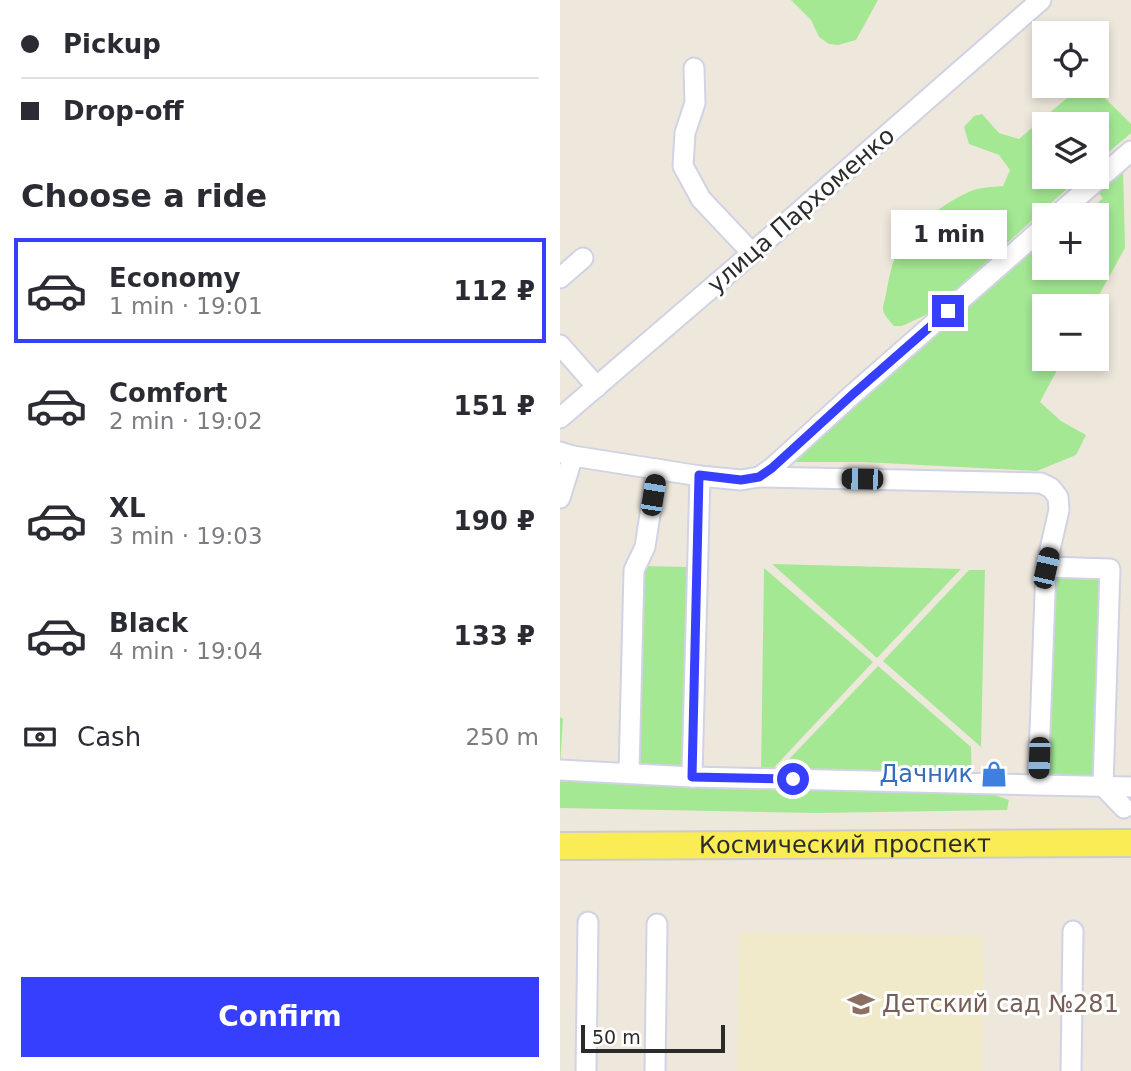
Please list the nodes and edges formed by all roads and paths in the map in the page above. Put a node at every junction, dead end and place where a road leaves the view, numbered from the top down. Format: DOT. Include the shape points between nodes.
graph roads {
  1 [pos="1041,0"];
  2 [pos="694,68"];
  3 [pos="1131,151"];
  4 [pos="1071,203"];
  5 [pos="1032,237"];
  6 [pos="752,253"];
  7 [pos="583,258"];
  8 [pos="560,278"];
  9 [pos="560,345"];
  10 [pos="597,387"];
  11 [pos="560,418"];
  12 [pos="566,454"];
  13 [pos="657,469"];
  14 [pos="699,475"];
  15 [pos="759,477"];
  16 [pos="560,498"];
  17 [pos="1046,568"];
  18 [pos="560,770"];
  19 [pos="629,773"];
  20 [pos="692,777"];
  21 [pos="1038,785"];
  22 [pos="1103,786"];
  23 [pos="1131,787"];
  24 [pos="1124,808"];
  25 [pos="1131,843"];
  26 [pos="560,846"];
  27 [pos="588,922"];
  28 [pos="657,924"];
  29 [pos="1073,932"];
  30 [pos="586,1071"];
  31 [pos="654,1071"];
  32 [pos="1071,1071"];
  1 -- 6 [label="street, улица Пархоменко"];
  2 -- 6 [label="street" via="695,103 685,133 683,166 701,199"];
  3 -- 4 [label="street"];
  5 -- 15 [label="street"];
  6 -- 10 [label="street, улица Пархоменко"];
  7 -- 8 [label="street"];
  9 -- 10 [label="street"];
  10 -- 11 [label="street, улица Пархоменко"];
  12 -- 13 [label="street"];
  12 -- 16 [label="street"];
  13 -- 14 [label="street"];
  13 -- 19 [label="street" via="645,547 634,570"];
  14 -- 15 [label="street" via="741,480"];
  14 -- 20 [label="street"];
  15 -- 17 [label="street" via="1041,483 1058,497 1059,510"];
  17 -- 21 [label="street"];
  17 -- 22 [label="street" via="1110,569"];
  18 -- 19 [label="street"];
  19 -- 20 [label="street"];
  20 -- 21 [label="street"];
  21 -- 22 [label="street"];
  22 -- 23 [label="street"];
  22 -- 24 [label="street"];
  25 -- 26 [label="main road, Космический проспект"];
  27 -- 30 [label="street"];
  28 -- 31 [label="street"];
  29 -- 32 [label="street"];
}
